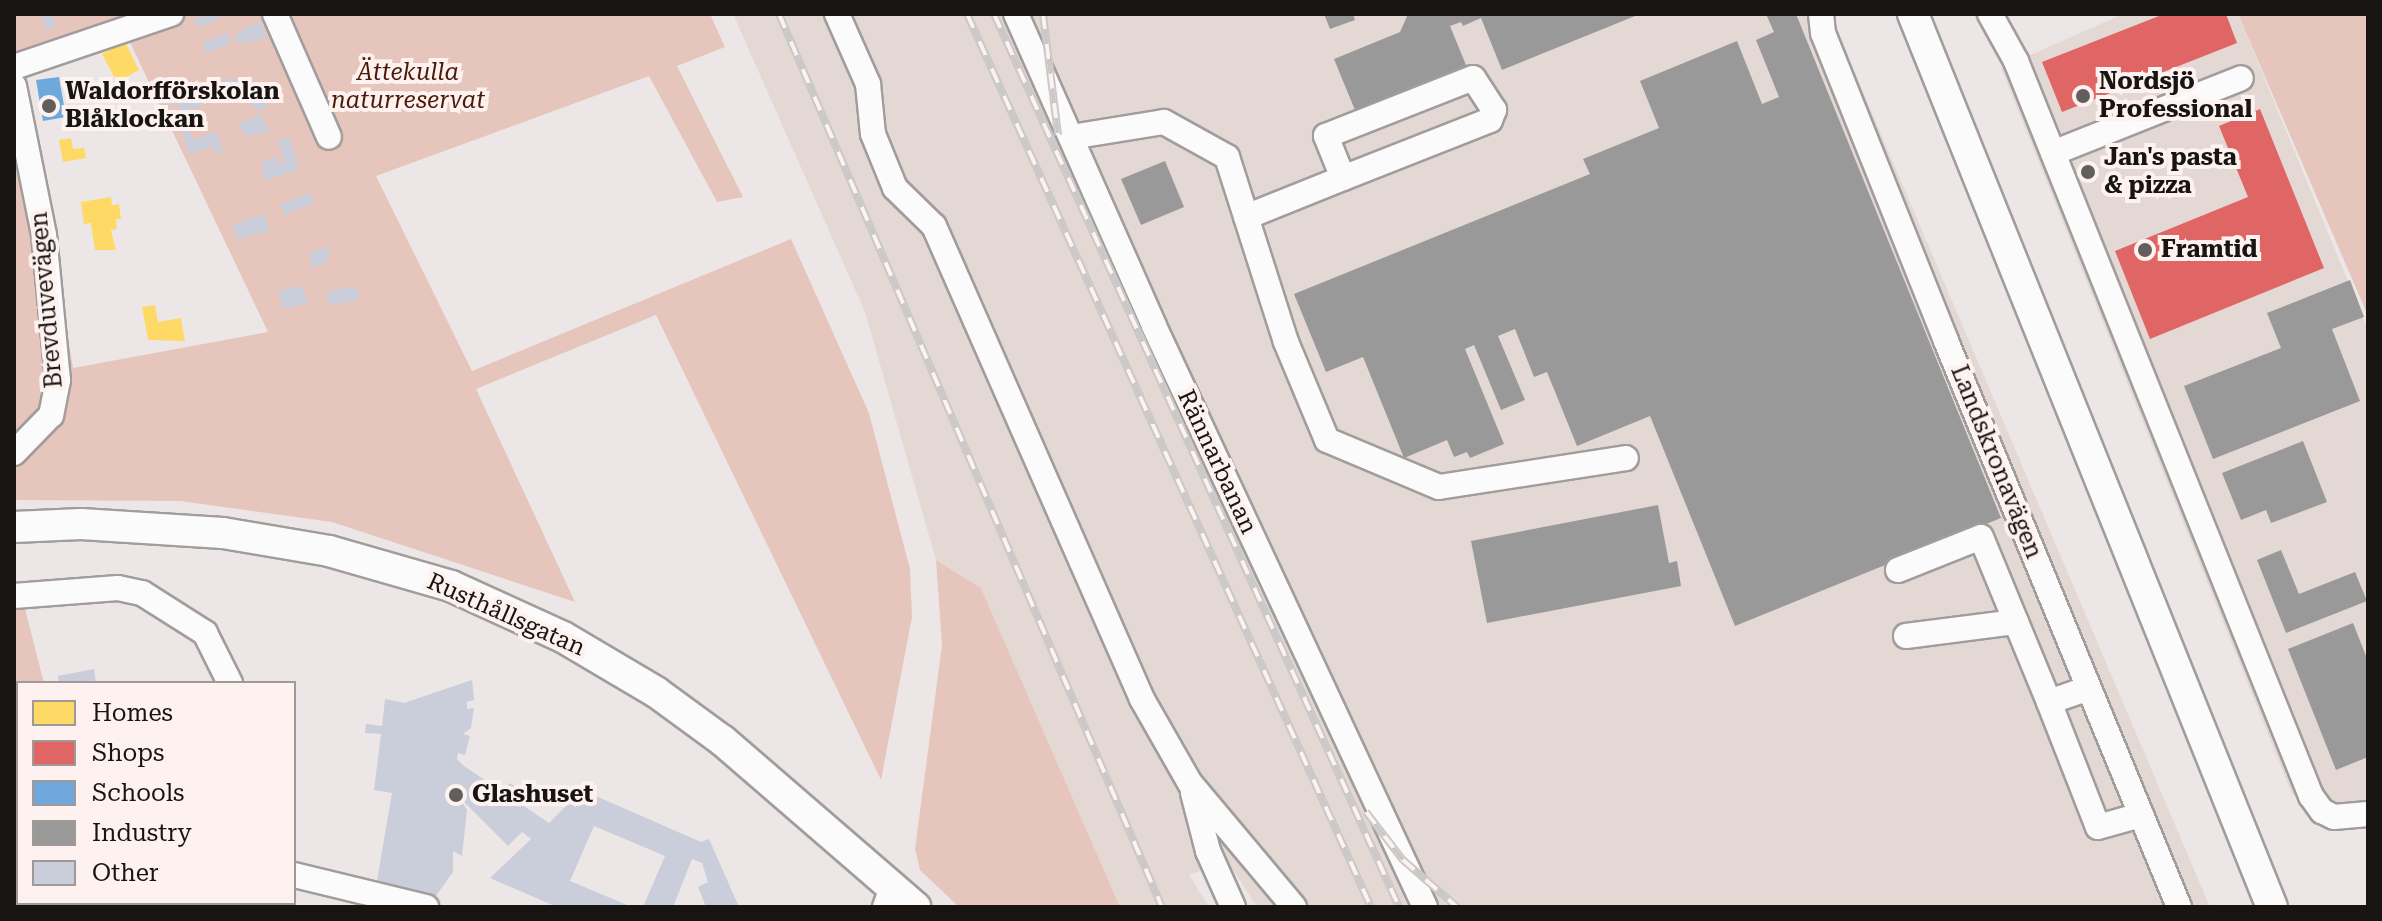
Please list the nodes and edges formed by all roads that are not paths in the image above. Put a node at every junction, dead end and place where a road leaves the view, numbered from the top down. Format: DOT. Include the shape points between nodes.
graph roads {
  1 [pos="171,14"];
  2 [pos="275,14"];
  3 [pos="837,14"];
  4 [pos="1016,14"];
  5 [pos="1821,14"];
  6 [pos="1913,14"];
  7 [pos="1990,14"];
  8 [pos="14,67"];
  9 [pos="2241,78"];
  10 [pos="14,86"];
  11 [pos="329,137"];
  12 [pos="1071,137"];
  13 [pos="2053,153"];
  14 [pos="22,158"];
  15 [pos="1343,178"];
  16 [pos="1246,217"];
  17 [pos="14,453"];
  18 [pos="1626,458"];
  19 [pos="14,527"];
  20 [pos="1898,570"];
  21 [pos="14,596"];
  22 [pos="2016,622"];
  23 [pos="1906,636"];
  24 [pos="229,681"];
  25 [pos="2089,688"];
  26 [pos="2049,702"];
  27 [pos="1190,783"];
  28 [pos="2368,814"];
  29 [pos="2141,815"];
  30 [pos="296,875"];
  31 [pos="897,901"];
  32 [pos="426,907"];
  33 [pos="1233,907"];
  34 [pos="1294,907"];
  35 [pos="1425,907"];
  36 [pos="2179,907"];
  37 [pos="2272,907"];
  1 -- 8 [label="street"];
  2 -- 11 [label="street"];
  3 -- 27 [label="street" via="868,84 873,134 895,188 934,226 1142,699"];
  4 -- 12 [label="street, Rännarbanan"];
  5 -- 25 [label="street, Landskronavägen" via="1829,48"];
  6 -- 37 [label="main road"];
  7 -- 13 [label="street" via="2016,61"];
  9 -- 13 [label="street"];
  10 -- 14 [label="street, Brevduvevägen"];
  12 -- 16 [label="street" via="1164,122 1227,157"];
  12 -- 35 [label="street, Rännarbanan"];
  13 -- 28 [label="street" via="2311,796 2334,817"];
  14 -- 17 [label="street, Brevduvevägen" via="58,380 51,415"];
  15 -- 15 [label="street" via="1326,136 1473,78 1494,110 1490,120"];
  15 -- 16 [label="street"];
  16 -- 18 [label="street" via="1286,342 1327,440 1439,487"];
  19 -- 31 [label="main road, Rusthållsgatan" via="81,524 223,533 329,551 451,586 563,637 656,692 723,741"];
  20 -- 22 [label="street" via="1981,537"];
  21 -- 24 [label="street" via="107,588 142,593 205,633"];
  22 -- 23 [label="street"];
  22 -- 26 [label="street"];
  25 -- 26 [label="street"];
  25 -- 29 [label="street, Landskronavägen"];
  26 -- 29 [label="street" via="2098,827"];
  27 -- 33 [label="street" via="1208,851"];
  27 -- 34 [label="street"];
  29 -- 36 [label="street, Landskronavägen"];
  30 -- 32 [label="street"];
}
